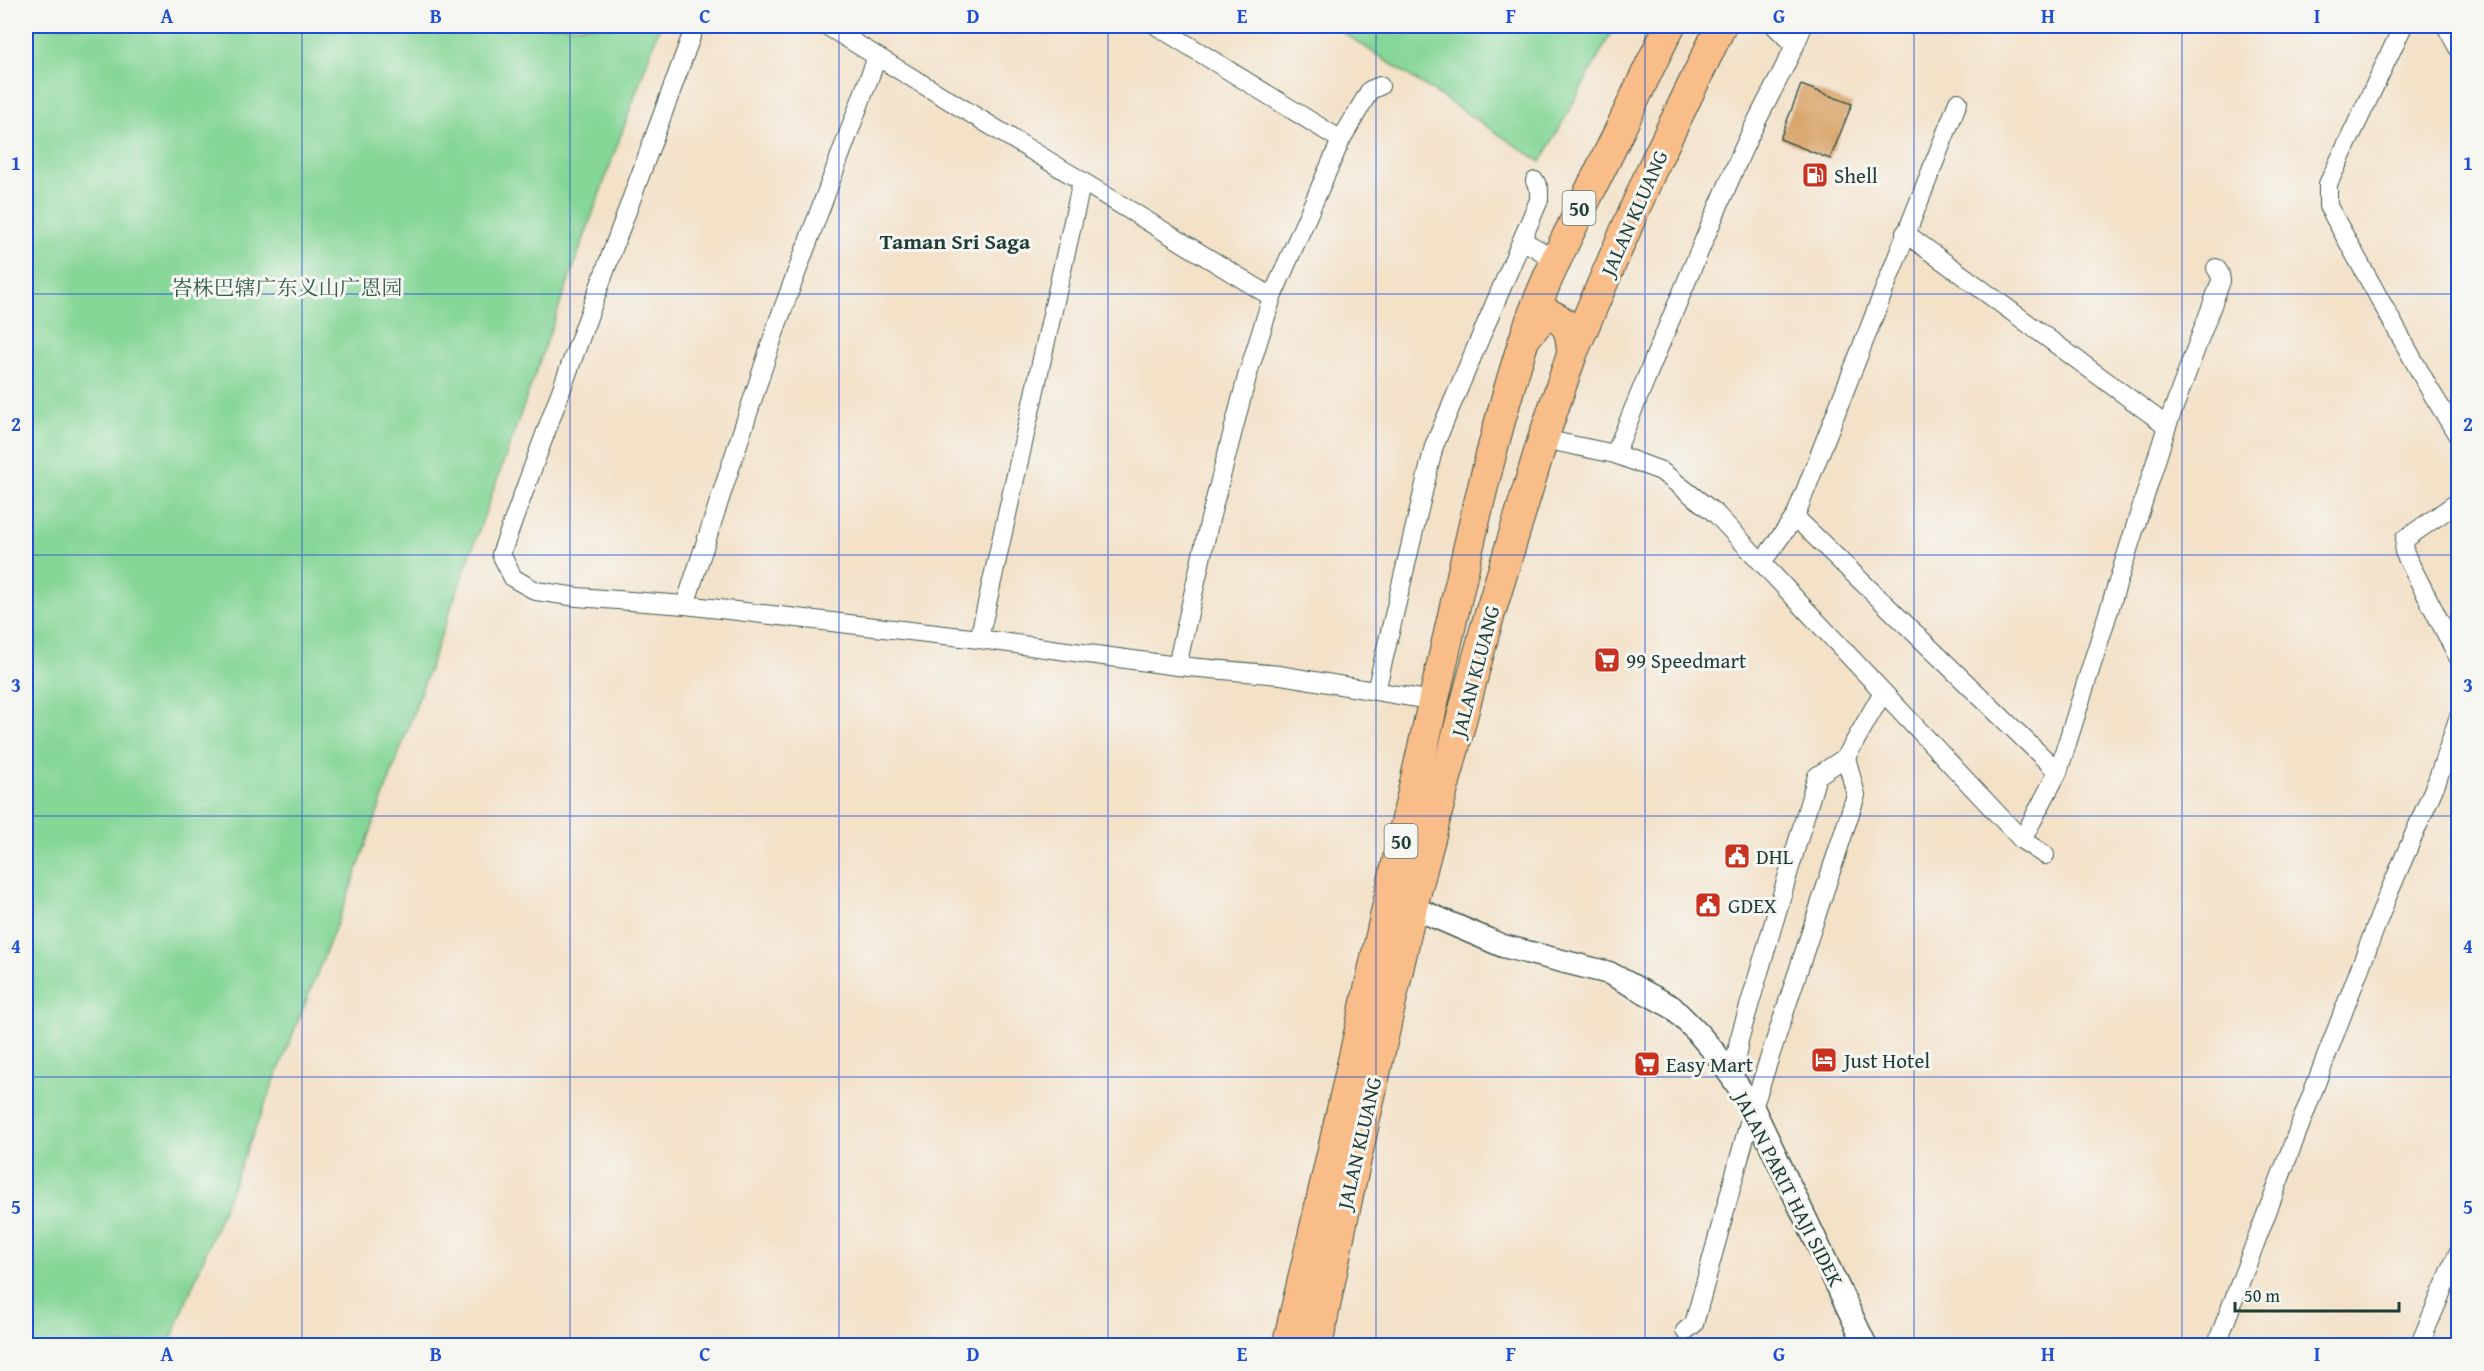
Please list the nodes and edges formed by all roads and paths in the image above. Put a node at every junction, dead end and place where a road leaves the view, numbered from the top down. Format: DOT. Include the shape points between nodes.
graph roads {
  1 [pos="695,26"];
  2 [pos="827,26"];
  3 [pos="1157,26"];
  4 [pos="1670,26"];
  5 [pos="1721,26"];
  6 [pos="1775,26"];
  7 [pos="1803,26"];
  8 [pos="2403,26"];
  9 [pos="2446,26"];
  10 [pos="1795,46"];
  11 [pos="2458,48"];
  12 [pos="877,57"];
  13 [pos="1640,81"];
  14 [pos="1380,86"];
  15 [pos="1958,102"];
  16 [pos="1679,113"];
  17 [pos="1341,140"];
  18 [pos="1082,181"];
  19 [pos="1534,181"];
  20 [pos="1905,233"];
  21 [pos="1522,240"];
  22 [pos="1556,260"];
  23 [pos="2216,268"];
  24 [pos="1272,297"];
  25 [pos="1525,338"];
  26 [pos="1572,354"];
  27 [pos="2167,426"];
  28 [pos="2458,436"];
  29 [pos="1543,439"];
  30 [pos="1615,454"];
  31 [pos="2458,502"];
  32 [pos="1795,517"];
  33 [pos="1762,562"];
  34 [pos="685,605"];
  35 [pos="979,639"];
  36 [pos="2458,657"];
  37 [pos="1177,666"];
  38 [pos="1376,691"];
  39 [pos="1883,692"];
  40 [pos="1434,701"];
  41 [pos="2458,719"];
  42 [pos="1846,757"];
  43 [pos="2058,772"];
  44 [pos="2022,840"];
  45 [pos="2045,855"];
  46 [pos="1412,907"];
  47 [pos="1733,1079"];
  48 [pos="1753,1108"];
  49 [pos="2458,1253"];
  50 [pos="1684,1331"];
  51 [pos="1287,1346"];
  52 [pos="1317,1346"];
  53 [pos="1866,1346"];
  54 [pos="2216,1346"];
  55 [pos="2419,1346"];
  1 -- 34 [label="street" via="501,554 513,578 536,591"];
  2 -- 12 [label="street"];
  3 -- 17 [label="street"];
  4 -- 13 [label="highway, JALAN KLUANG / 50"];
  5 -- 16 [label="highway, JALAN KLUANG / 50"];
  6 -- 10 [label="street"];
  7 -- 10 [label="street"];
  8 -- 28 [label="street" via="2328,184 2328,206"];
  9 -- 11 [label="street"];
  10 -- 30 [label="street" via="1743,150"];
  12 -- 18 [label="street"];
  12 -- 34 [label="street" via="778,322"];
  13 -- 16 [label="highway" via="1639,106 1648,126 1662,127"];
  13 -- 22 [label="highway, JALAN KLUANG / 50"];
  14 -- 17 [label="street" via="1370,90"];
  15 -- 20 [label="street"];
  16 -- 26 [label="highway, JALAN KLUANG / 50"];
  17 -- 24 [label="street"];
  18 -- 24 [label="street"];
  18 -- 35 [label="street"];
  19 -- 21 [label="street" via="1539,200"];
  20 -- 27 [label="street"];
  20 -- 32 [label="street"];
  21 -- 22 [label="street"];
  21 -- 38 [label="street" via="1434,446"];
  22 -- 25 [label="highway, JALAN KLUANG / 50"];
  23 -- 27 [label="street" via="2221,281"];
  24 -- 37 [label="street" via="1235,421"];
  25 -- 26 [label="highway" via="1542,318 1551,315 1567,324"];
  25 -- 40 [label="highway, JALAN KLUANG / 50" via="1484,486"];
  26 -- 29 [label="highway, JALAN KLUANG / 50"];
  27 -- 43 [label="street"];
  29 -- 30 [label="street"];
  29 -- 46 [label="highway, JALAN KLUANG / 50" via="1485,630"];
  30 -- 33 [label="street" via="1661,471 1716,514"];
  31 -- 36 [label="street" via="2405,539 2404,552"];
  32 -- 33 [label="street"];
  32 -- 43 [label="street"];
  33 -- 39 [label="street"];
  34 -- 35 [label="street"];
  35 -- 37 [label="street"];
  37 -- 38 [label="street" via="1280,675"];
  38 -- 40 [label="street"];
  39 -- 42 [label="street"];
  39 -- 44 [label="street"];
  40 -- 51 [label="highway, JALAN KLUANG / 50"];
  41 -- 54 [label="street"];
  42 -- 47 [label="street" via="1817,776 1739,1040"];
  42 -- 48 [label="street" via="1856,795"];
  43 -- 44 [label="street"];
  44 -- 45 [label="street"];
  46 -- 47 [label="street, JALAN PARIT HAJI SIDEK" via="1503,946 1609,973 1631,984 1672,1007"];
  46 -- 52 [label="highway, JALAN KLUANG / 50"];
  47 -- 48 [label="street, JALAN PARIT HAJI SIDEK"];
  48 -- 50 [label="street" via="1694,1324"];
  48 -- 53 [label="street, JALAN PARIT HAJI SIDEK"];
  49 -- 55 [label="street"];
}
